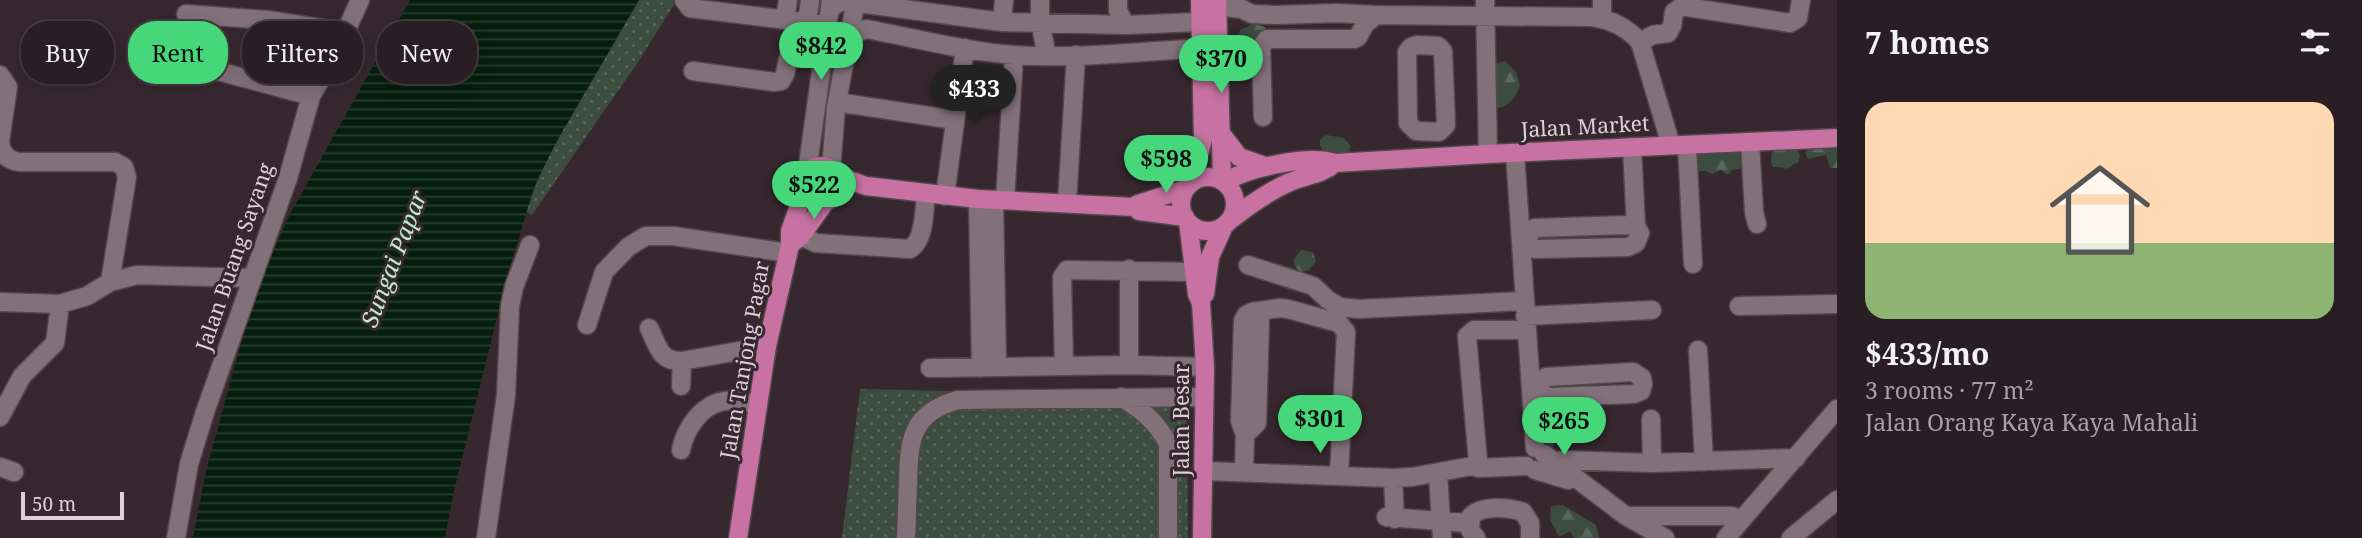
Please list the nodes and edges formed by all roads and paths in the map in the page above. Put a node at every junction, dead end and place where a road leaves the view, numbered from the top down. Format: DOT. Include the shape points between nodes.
graph roads {
  1 [pos="360,0"];
  2 [pos="684,0"];
  3 [pos="788,0"];
  4 [pos="810,0"];
  5 [pos="1004,0"];
  6 [pos="1040,0"];
  7 [pos="1118,0"];
  8 [pos="1602,0"];
  9 [pos="1801,0"];
  10 [pos="856,2"];
  11 [pos="1687,4"];
  12 [pos="1337,6"];
  13 [pos="1485,8"];
  14 [pos="1210,10"];
  15 [pos="829,12"];
  16 [pos="186,14"];
  17 [pos="1275,15"];
  18 [pos="1376,15"];
  19 [pos="1433,16"];
  20 [pos="1602,19"];
  21 [pos="274,21"];
  22 [pos="350,21"];
  23 [pos="796,21"];
  24 [pos="995,21"];
  25 [pos="1040,22"];
  26 [pos="1125,25"];
  27 [pos="850,36"];
  28 [pos="1274,40"];
  29 [pos="1640,42"];
  30 [pos="1434,45"];
  31 [pos="965,48"];
  32 [pos="1200,48"];
  33 [pos="986,52"];
  34 [pos="1014,55"];
  35 [pos="1063,56"];
  36 [pos="693,71"];
  37 [pos="228,73"];
  38 [pos="0,75"];
  39 [pos="318,84"];
  40 [pos="311,96"];
  41 [pos="836,107"];
  42 [pos="1263,117"];
  43 [pos="956,120"];
  44 [pos="1220,132"];
  45 [pos="1837,138"];
  46 [pos="1746,142"];
  47 [pos="1679,145"];
  48 [pos="1632,147"];
  49 [pos="1488,153"];
  50 [pos="1515,153"];
  51 [pos="1335,163"];
  52 [pos="1266,166"];
  53 [pos="807,172"];
  54 [pos="1223,182"];
  55 [pos="833,185"];
  56 [pos="1188,186"];
  57 [pos="804,192"];
  58 [pos="926,194"];
  59 [pos="945,196"];
  60 [pos="992,200"];
  61 [pos="1063,203"];
  62 [pos="1134,207"];
  63 [pos="1747,207"];
  64 [pos="1186,220"];
  65 [pos="1226,224"];
  66 [pos="1757,224"];
  67 [pos="1524,240"];
  68 [pos="530,245"];
  69 [pos="793,245"];
  70 [pos="1693,264"];
  71 [pos="1248,265"];
  72 [pos="1129,269"];
  73 [pos="1195,272"];
  74 [pos="251,278"];
  75 [pos="110,282"];
  76 [pos="0,302"];
  77 [pos="1202,303"];
  78 [pos="60,304"];
  79 [pos="1837,304"];
  80 [pos="1739,306"];
  81 [pos="1653,310"];
  82 [pos="1525,316"];
  83 [pos="587,325"];
  84 [pos="649,328"];
  85 [pos="767,346"];
  86 [pos="1698,350"];
  87 [pos="682,361"];
  88 [pos="1129,365"];
  89 [pos="1064,366"];
  90 [pos="989,367"];
  91 [pos="1205,367"];
  92 [pos="930,368"];
  93 [pos="681,386"];
  94 [pos="1535,387"];
  95 [pos="1121,397"];
  96 [pos="1204,397"];
  97 [pos="758,404"];
  98 [pos="1837,410"];
  99 [pos="0,417"];
  100 [pos="1651,419"];
  101 [pos="681,450"];
  102 [pos="1533,458"];
  103 [pos="1797,458"];
  104 [pos="1562,460"];
  105 [pos="1704,462"];
  106 [pos="1652,463"];
  107 [pos="1475,464"];
  108 [pos="1205,471"];
  109 [pos="1244,471"];
  110 [pos="1438,472"];
  111 [pos="1339,475"];
  112 [pos="1393,478"];
  113 [pos="1837,500"];
  114 [pos="1626,516"];
  115 [pos="1745,516"];
  116 [pos="1441,530"];
  117 [pos="1473,531"];
  118 [pos="176,538"];
  119 [pos="486,538"];
  120 [pos="738,538"];
  121 [pos="906,538"];
  122 [pos="1168,538"];
  123 [pos="1202,538"];
  124 [pos="1530,538"];
  125 [pos="1666,538"];
  126 [pos="1726,538"];
  127 [pos="1734,538"];
  128 [pos="1791,538"];
  1 -- 22 [label="street, Jalan Buang Sayang"];
  2 -- 23 [label="street" via="690,8"];
  3 -- 23 [label="street"];
  4 -- 23 [label="street"];
  5 -- 24 [label="street"];
  6 -- 25 [label="street"];
  7 -- 26 [label="street"];
  8 -- 20 [label="street"];
  9 -- 11 [label="street" via="1798,18 1785,23"];
  10 -- 15 [label="street" via="843,1"];
  10 -- 24 [label="street"];
  10 -- 27 [label="street"];
  11 -- 29 [label="street" via="1674,12 1668,33"];
  12 -- 17 [label="street"];
  12 -- 18 [label="street"];
  13 -- 19 [label="street"];
  13 -- 20 [label="street"];
  13 -- 49 [label="street"];
  14 -- 17 [label="street"];
  14 -- 26 [label="street"];
  14 -- 32 [label="main road"];
  14 -- 44 [label="main road"];
  15 -- 23 [label="street"];
  15 -- 53 [label="street"];
  16 -- 21 [label="street"];
  17 -- 28 [label="street"];
  18 -- 19 [label="street"];
  18 -- 28 [label="street" via="1353,39"];
  19 -- 30 [label="street"];
  20 -- 29 [label="street" via="1620,25"];
  23 -- 36 [label="street" via="781,81"];
  24 -- 25 [label="street"];
  24 -- 33 [label="street"];
  25 -- 26 [label="street"];
  25 -- 35 [label="street"];
  27 -- 31 [label="street" via="866,29"];
  27 -- 41 [label="street"];
  28 -- 42 [label="street" via="1267,39 1261,47"];
  29 -- 47 [label="street"];
  30 -- 30 [label="street" via="1411,47 1407,52 1408,123 1416,131 1439,132 1447,125 1444,55"];
  31 -- 33 [label="street"];
  31 -- 43 [label="street"];
  32 -- 35 [label="street"];
  32 -- 56 [label="main road" via="1202,139"];
  33 -- 34 [label="street"];
  34 -- 35 [label="street"];
  34 -- 60 [label="street"];
  35 -- 61 [label="street"];
  37 -- 40 [label="street"];
  38 -- 75 [label="street" via="8,87 0,141 7,158 19,162 115,162 126,172"];
  39 -- 40 [label="street, Jalan Buang Sayang"];
  40 -- 74 [label="street, Jalan Buang Sayang" via="288,178"];
  41 -- 43 [label="street" via="843,103"];
  41 -- 55 [label="street"];
  43 -- 59 [label="street"];
  44 -- 52 [label="main road" via="1239,157"];
  44 -- 54 [label="main road"];
  45 -- 46 [label="main road, Jalan Market"];
  46 -- 47 [label="main road, Jalan Market"];
  46 -- 63 [label="street"];
  46 -- 66 [label="street"];
  47 -- 48 [label="main road, Jalan Market"];
  47 -- 70 [label="street"];
  48 -- 50 [label="main road, Jalan Market"];
  48 -- 67 [label="street" via="1636,227 1535,228"];
  49 -- 50 [label="main road, Jalan Market"];
  49 -- 51 [label="main road, Jalan Market"];
  50 -- 67 [label="street"];
  51 -- 52 [label="main road, Jalan Market" via="1323,159"];
  51 -- 65 [label="main road, Jalan Market" via="1327,171 1273,190"];
  52 -- 54 [label="main road, Jalan Market"];
  53 -- 55 [label="main road" via="821,166"];
  53 -- 57 [label="main road"];
  54 -- 56 [label="main road" via="1207,177"];
  54 -- 65 [label="main road" via="1235,201"];
  55 -- 57 [label="main road" via="816,202"];
  55 -- 58 [label="main road"];
  55 -- 69 [label="main road"];
  56 -- 62 [label="main road"];
  56 -- 64 [label="main road" via="1181,198"];
  57 -- 69 [label="main road, Jalan Tanjong Pagar" via="790,231"];
  58 -- 59 [label="main road"];
  58 -- 69 [label="street" via="920,237 910,249"];
  59 -- 60 [label="main road"];
  60 -- 61 [label="main road"];
  60 -- 90 [label="street"];
  61 -- 62 [label="main road"];
  62 -- 64 [label="main road"];
  64 -- 65 [label="main road" via="1205,230"];
  64 -- 73 [label="main road, Jalan Besar"];
  65 -- 77 [label="main road, Jalan Besar" via="1210,257"];
  67 -- 82 [label="street"];
  68 -- 119 [label="street" via="510,306 506,395"];
  69 -- 83 [label="street" via="646,236 604,272"];
  69 -- 85 [label="main road, Jalan Tanjong Pagar"];
  71 -- 82 [label="street" via="1313,286 1340,307"];
  72 -- 73 [label="street"];
  72 -- 88 [label="street"];
  72 -- 89 [label="street" via="1064,272"];
  73 -- 77 [label="main road, Jalan Besar"];
  74 -- 75 [label="street" via="137,275"];
  74 -- 118 [label="street, Jalan Buang Sayang" via="189,464"];
  75 -- 78 [label="street" via="87,296"];
  76 -- 78 [label="street"];
  77 -- 91 [label="main road, Jalan Besar"];
  78 -- 99 [label="street" via="55,343 22,376"];
  79 -- 80 [label="street"];
  81 -- 82 [label="street"];
  82 -- 94 [label="street"];
  82 -- 107 [label="street" via="1467,335"];
  84 -- 87 [label="street" via="665,357"];
  85 -- 87 [label="street"];
  85 -- 97 [label="main road, Jalan Tanjong Pagar"];
  86 -- 105 [label="street"];
  87 -- 93 [label="street"];
  88 -- 89 [label="street"];
  88 -- 91 [label="street"];
  89 -- 90 [label="street"];
  90 -- 92 [label="street"];
  91 -- 96 [label="main road, Jalan Besar"];
  94 -- 94 [label="street" via="1546,377 1633,372 1643,384 1634,394 1548,397"];
  94 -- 102 [label="street"];
  95 -- 96 [label="street"];
  95 -- 121 [label="street" via="958,400 937,407 919,424 909,448"];
  95 -- 122 [label="street" via="1146,412 1168,443"];
  96 -- 108 [label="main road, Jalan Besar"];
  97 -- 101 [label="street" via="717,404 690,425"];
  97 -- 120 [label="main road, Jalan Tanjong Pagar"];
  98 -- 103 [label="street"];
  100 -- 106 [label="street"];
  102 -- 107 [label="street" via="1519,465 1479,468"];
  102 -- 114 [label="street" via="1584,485"];
  103 -- 105 [label="street"];
  103 -- 115 [label="street"];
  104 -- 106 [label="street"];
  105 -- 106 [label="street"];
  107 -- 110 [label="street"];
  108 -- 109 [label="street"];
  108 -- 123 [label="main road, Jalan Besar"];
  109 -- 111 [label="street"];
  109 -- 111 [label="street" via="1246,430 1257,423 1260,321 1252,312 1280,308 1339,323 1346,332"];
  110 -- 112 [label="street"];
  110 -- 116 [label="street"];
  111 -- 112 [label="street"];
  112 -- 116 [label="street" via="1391,518"];
  113 -- 128 [label="street"];
  114 -- 115 [label="street"];
  114 -- 125 [label="street"];
  115 -- 126 [label="street"];
  115 -- 127 [label="street" via="1748,520"];
  116 -- 117 [label="street"];
  117 -- 124 [label="street" via="1471,516 1480,509 1519,510 1530,523"];
}
